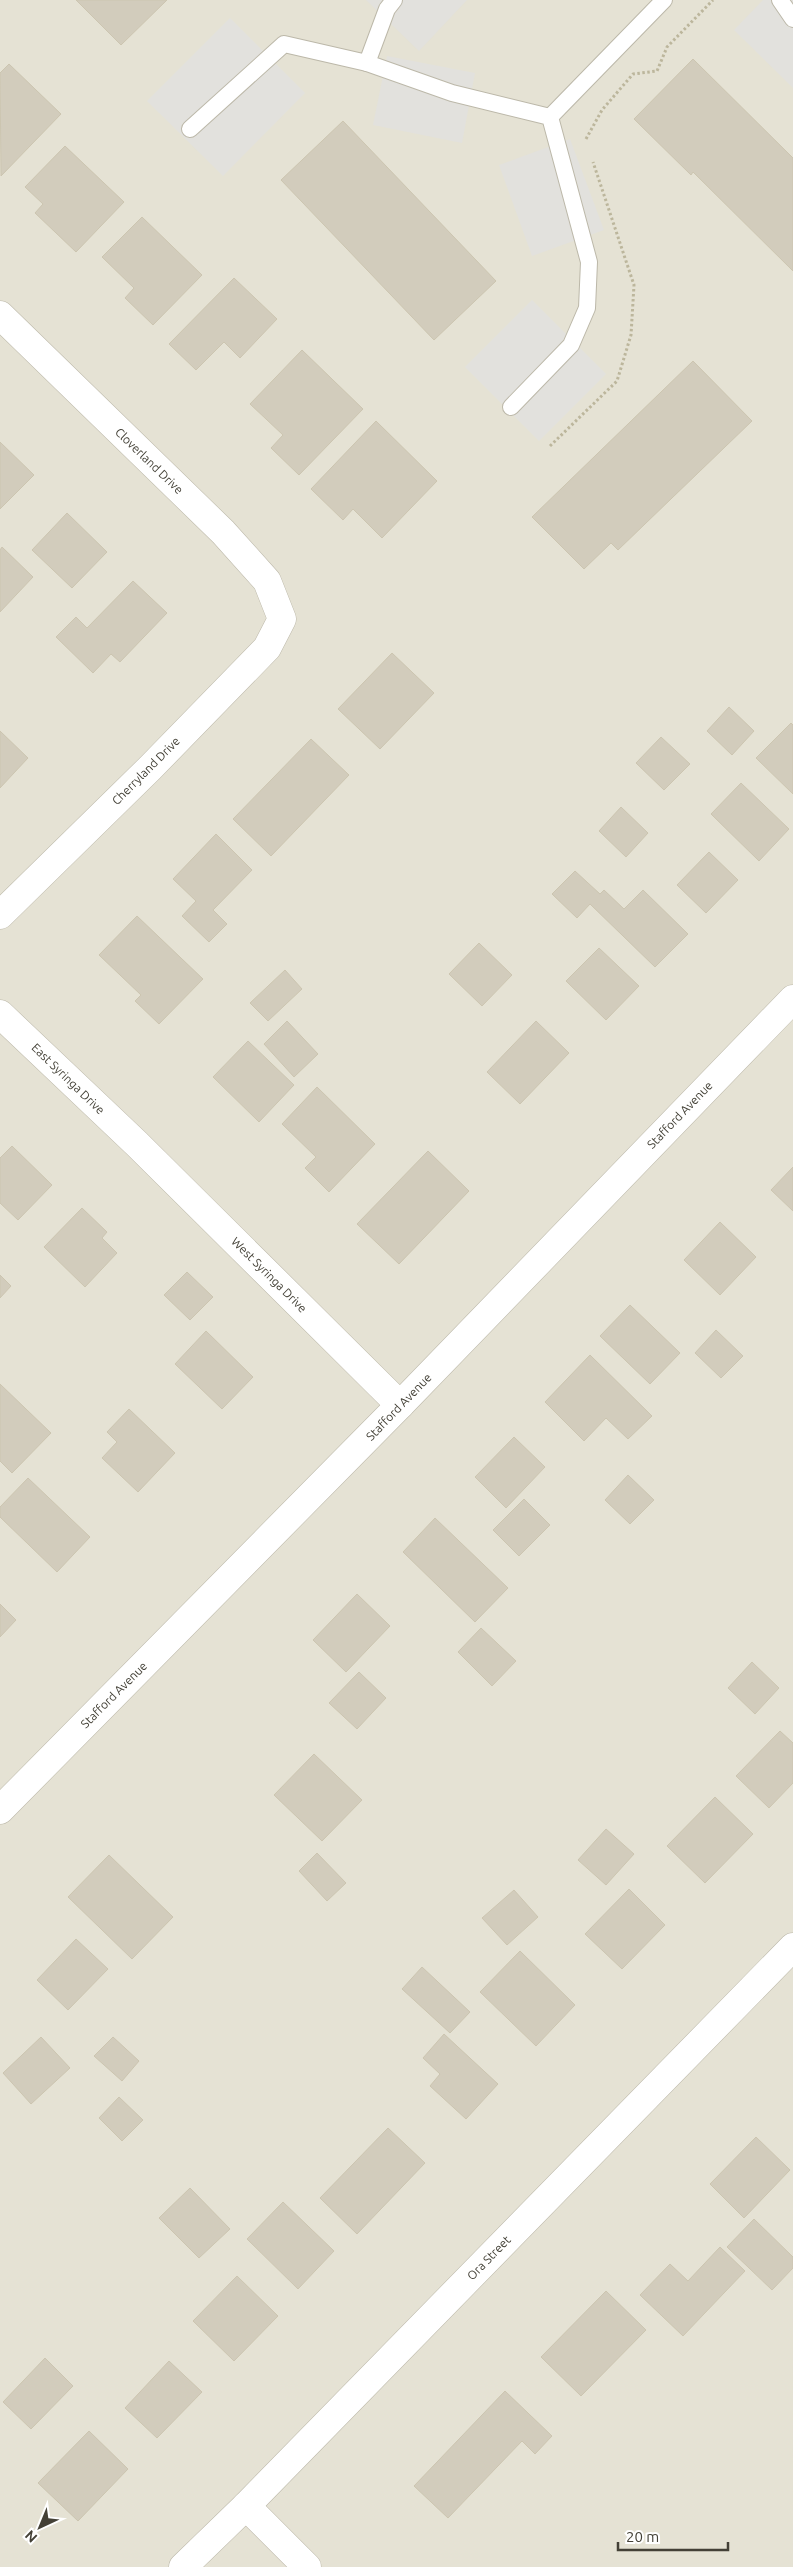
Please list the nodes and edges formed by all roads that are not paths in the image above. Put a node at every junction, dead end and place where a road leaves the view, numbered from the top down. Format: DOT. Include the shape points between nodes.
graph roads {
  1 [pos="394,0"];
  2 [pos="664,0"];
  3 [pos="780,0"];
  4 [pos="793,19"];
  5 [pos="367,63"];
  6 [pos="550,117"];
  7 [pos="190,129"];
  8 [pos="0,315"];
  9 [pos="511,407"];
  10 [pos="282,618"];
  11 [pos="0,915"];
  12 [pos="793,998"];
  13 [pos="0,1014"];
  14 [pos="137,1144"];
  15 [pos="400,1406"];
  16 [pos="0,1810"];
  17 [pos="793,1947"];
  18 [pos="246,2506"];
  19 [pos="183,2567"];
  20 [pos="306,2567"];
  1 -- 5 [label="lane" via="387,8"];
  2 -- 6 [label="lane"];
  3 -- 4 [label="lane"];
  5 -- 6 [label="lane" via="452,93"];
  5 -- 7 [label="lane" via="284,44"];
  6 -- 9 [label="lane" via="589,262 587,308 572,344"];
  8 -- 10 [label="street, Cloverland Drive" via="223,532 267,581"];
  10 -- 11 [label="street, Cherryland Drive" via="267,648"];
  12 -- 15 [label="street, Stafford Avenue"];
  13 -- 14 [label="street, East Syringa Drive"];
  14 -- 15 [label="street, West Syringa Drive"];
  15 -- 16 [label="street, Stafford Avenue"];
  17 -- 18 [label="street, Ora Street"];
  18 -- 19 [label="street, Ora Street"];
  18 -- 20 [label="street"];
}
